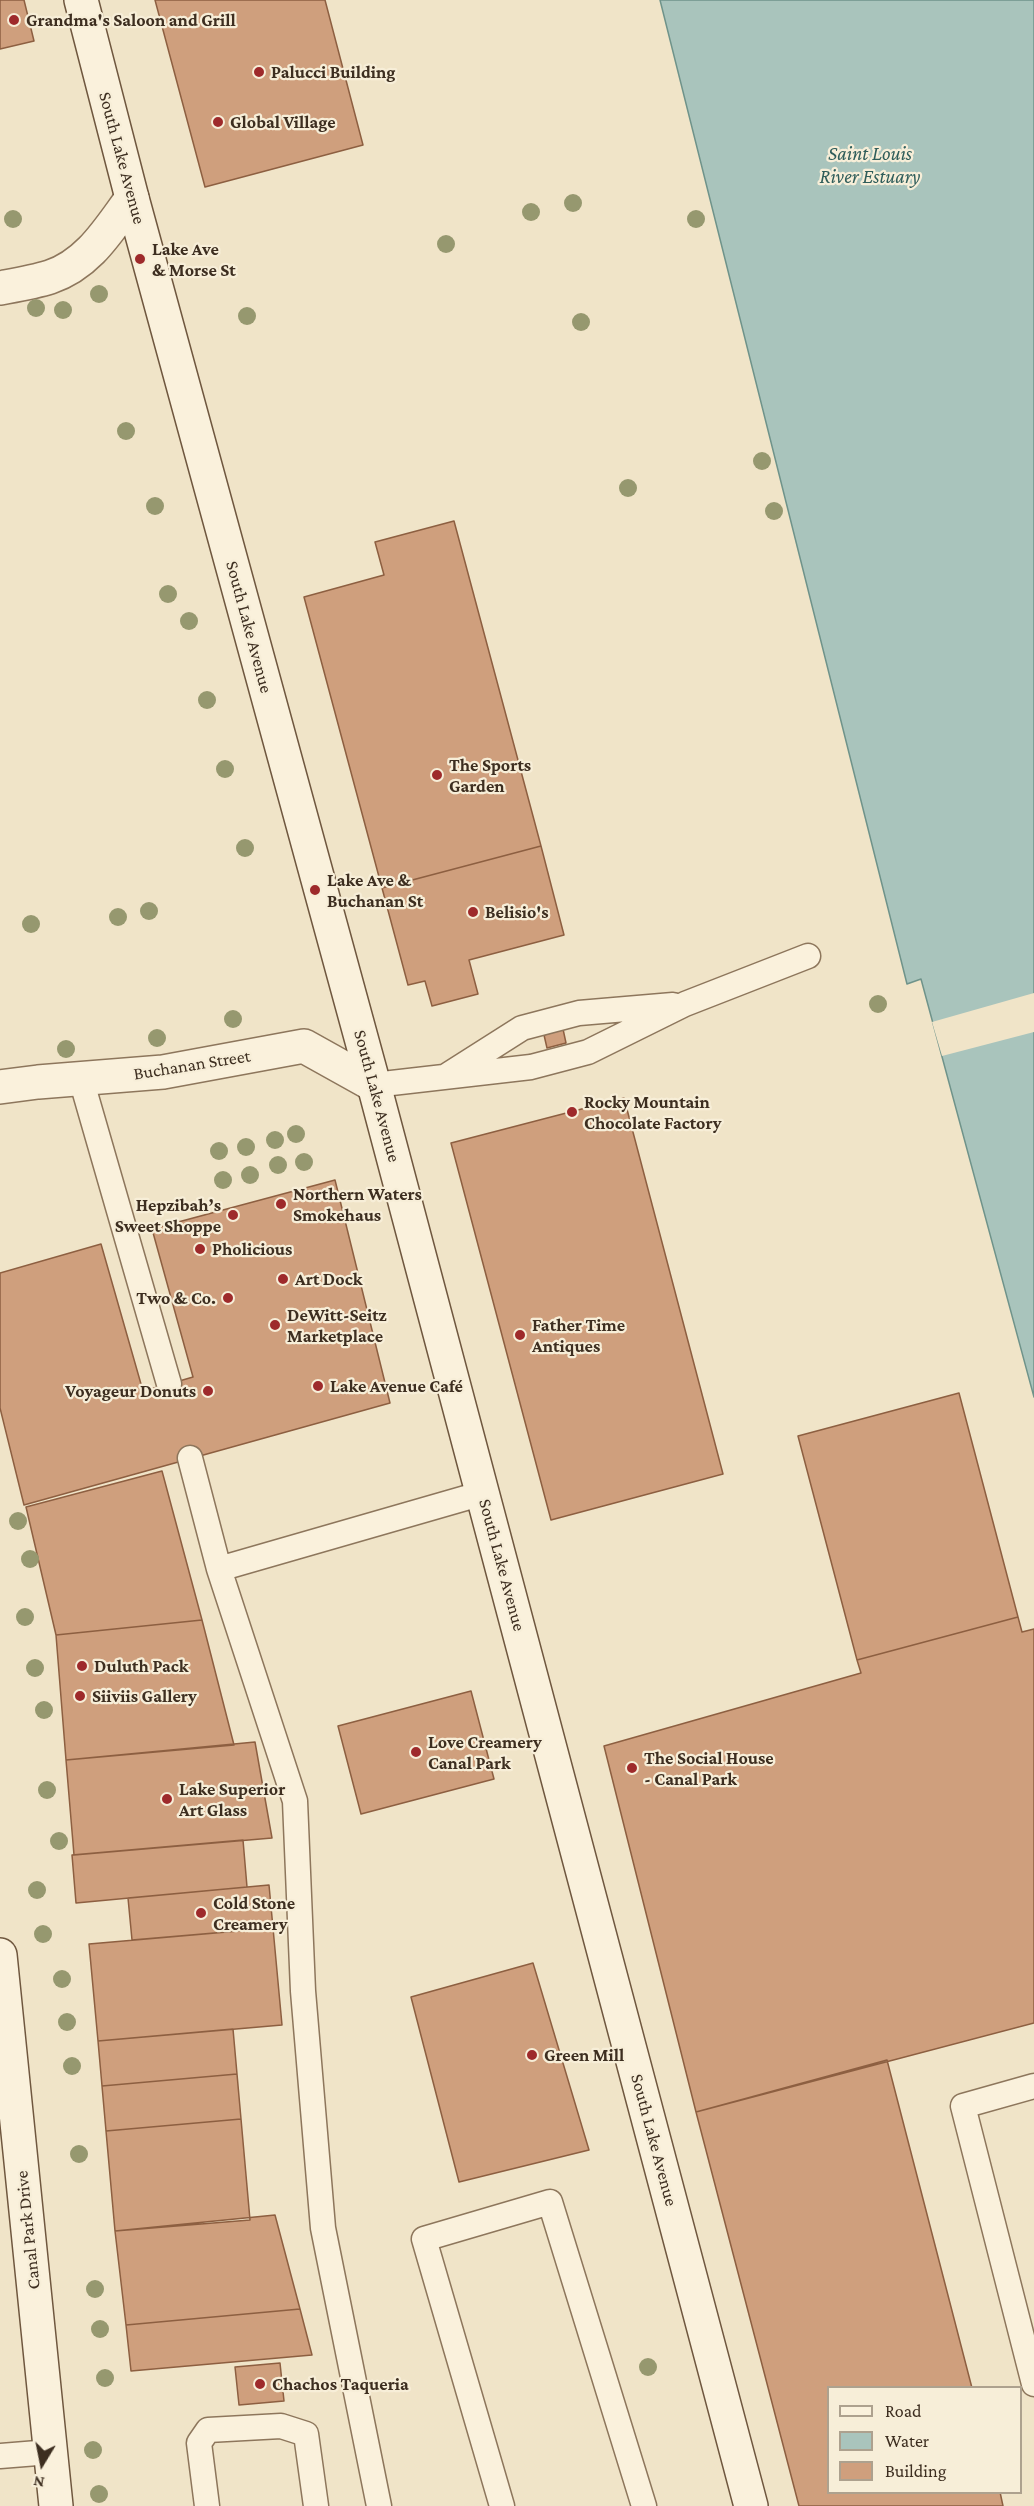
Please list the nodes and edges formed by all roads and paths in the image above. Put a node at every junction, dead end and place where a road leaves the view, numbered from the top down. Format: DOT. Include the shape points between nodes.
graph roads {
  1 [pos="81,0"];
  2 [pos="132,198"];
  3 [pos="0,288"];
  4 [pos="808,956"];
  5 [pos="685,1004"];
  6 [pos="81,1079"];
  7 [pos="440,1079"];
  8 [pos="374,1085"];
  9 [pos="0,1087"];
  10 [pos="169,1384"];
  11 [pos="190,1458"];
  12 [pos="483,1493"];
  13 [pos="219,1569"];
  14 [pos="0,1955"];
  15 [pos="1034,2086"];
  16 [pos="1034,2384"];
  17 [pos="50,2452"];
  18 [pos="0,2456"];
  19 [pos="56,2506"];
  20 [pos="207,2506"];
  21 [pos="316,2506"];
  22 [pos="379,2506"];
  23 [pos="502,2506"];
  24 [pos="644,2506"];
  25 [pos="751,2506"];
  1 -- 2 [label="street, South Lake Avenue"];
  2 -- 3 [label="street" via="85,257 50,277"];
  2 -- 8 [label="street, South Lake Avenue"];
  4 -- 5 [label="lane"];
  5 -- 7 [label="lane" via="588,1052 531,1067"];
  5 -- 7 [label="lane" via="579,1013 522,1028"];
  6 -- 8 [label="street, Buchanan Street" via="163,1072 304,1046"];
  6 -- 9 [label="street, Buchanan Street"];
  6 -- 10 [label="lane"];
  7 -- 8 [label="lane"];
  8 -- 12 [label="street, South Lake Avenue"];
  11 -- 13 [label="lane"];
  12 -- 13 [label="lane"];
  12 -- 25 [label="street, South Lake Avenue"];
  13 -- 22 [label="lane" via="295,1801 303,1991 323,2228"];
  14 -- 17 [label="street, Canal Park Drive"];
  15 -- 16 [label="lane" via="963,2106"];
  17 -- 18 [label="lane"];
  17 -- 19 [label="street, Canal Park Drive"];
  20 -- 21 [label="lane" via="199,2443 208,2430 281,2426 306,2434"];
  23 -- 24 [label="lane" via="424,2239 550,2202"];
}
